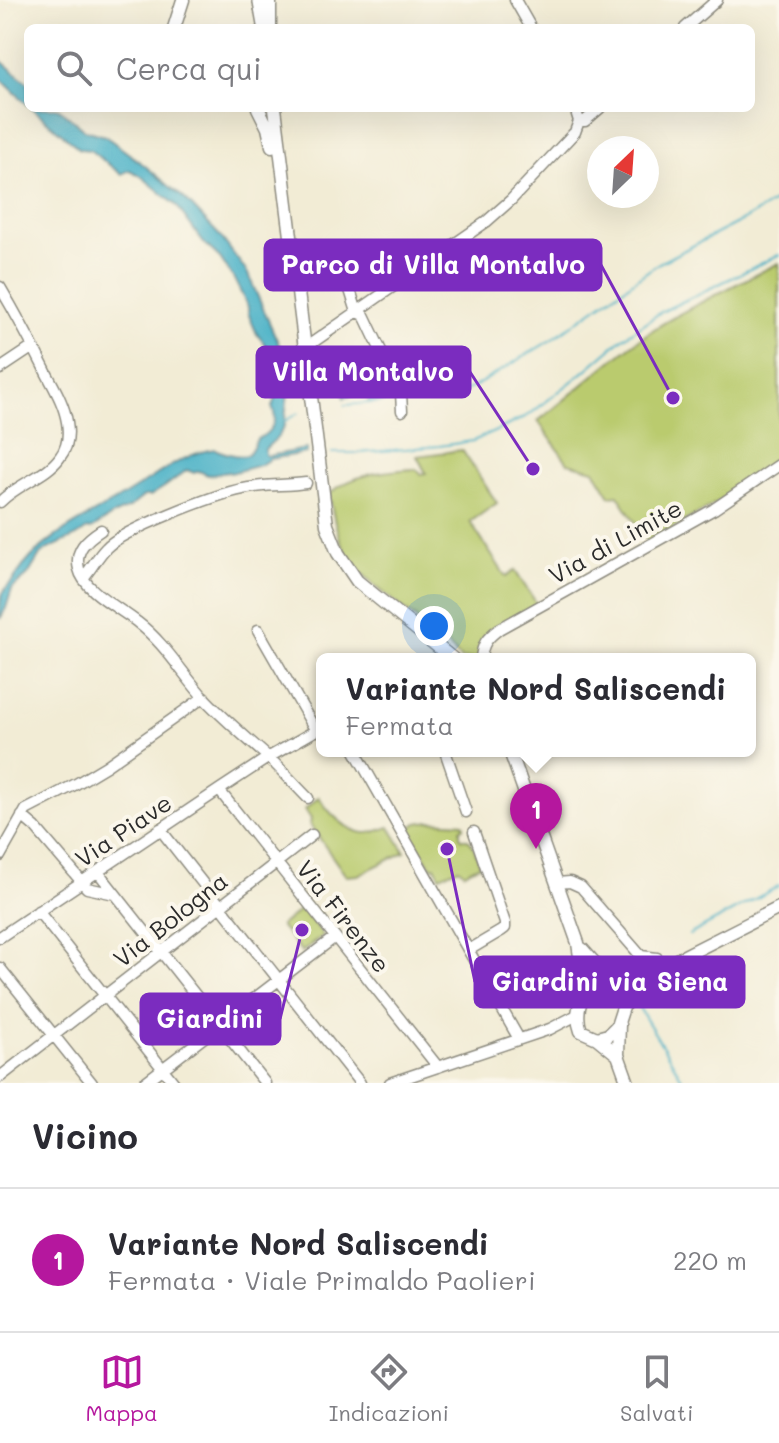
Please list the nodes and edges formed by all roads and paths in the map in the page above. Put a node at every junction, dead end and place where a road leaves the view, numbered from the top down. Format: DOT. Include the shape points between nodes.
graph roads {
  1 [pos="183,0"];
  2 [pos="270,0"];
  3 [pos="515,0"];
  4 [pos="717,0"];
  5 [pos="175,24"];
  6 [pos="266,24"];
  7 [pos="529,24"];
  8 [pos="690,24"];
  9 [pos="260,112"];
  10 [pos="275,112"];
  11 [pos="576,112"];
  12 [pos="595,112"];
  13 [pos="579,121"];
  14 [pos="287,206"];
  15 [pos="309,260"];
  16 [pos="0,287"];
  17 [pos="357,312"];
  18 [pos="312,343"];
  19 [pos="33,347"];
  20 [pos="0,369"];
  21 [pos="402,411"];
  22 [pos="779,465"];
  23 [pos="306,483"];
  24 [pos="0,502"];
  25 [pos="101,530"];
  26 [pos="83,578"];
  27 [pos="258,630"];
  28 [pos="446,653"];
  29 [pos="482,653"];
  30 [pos="204,697"];
  31 [pos="316,724"];
  32 [pos="316,731"];
  33 [pos="269,757"];
  34 [pos="358,757"];
  35 [pos="447,757"];
  36 [pos="512,757"];
  37 [pos="219,790"];
  38 [pos="308,798"];
  39 [pos="466,812"];
  40 [pos="22,816"];
  41 [pos="160,829"];
  42 [pos="474,832"];
  43 [pos="312,835"];
  44 [pos="0,856"];
  45 [pos="276,862"];
  46 [pos="98,872"];
  47 [pos="82,882"];
  48 [pos="557,883"];
  49 [pos="115,894"];
  50 [pos="219,905"];
  51 [pos="779,908"];
  52 [pos="38,911"];
  53 [pos="779,916"];
  54 [pos="0,937"];
  55 [pos="335,937"];
  56 [pos="578,943"];
  57 [pos="469,950"];
  58 [pos="160,952"];
  59 [pos="664,967"];
  60 [pos="0,968"];
  61 [pos="607,974"];
  62 [pos="278,980"];
  63 [pos="620,980"];
  64 [pos="585,992"];
  65 [pos="106,995"];
  66 [pos="627,999"];
  67 [pos="577,1015"];
  68 [pos="619,1021"];
  69 [pos="218,1025"];
  70 [pos="550,1029"];
  71 [pos="581,1031"];
  72 [pos="54,1036"];
  73 [pos="597,1038"];
  74 [pos="519,1039"];
  75 [pos="618,1055"];
  76 [pos="438,1067"];
  77 [pos="162,1068"];
  78 [pos="0,1077"];
  79 [pos="92,1083"];
  80 [pos="144,1083"];
  81 [pos="174,1083"];
  82 [pos="265,1083"];
  83 [pos="360,1083"];
  84 [pos="390,1083"];
  85 [pos="628,1083"];
  1 -- 5 [label="main road"];
  2 -- 6 [label="main road"];
  3 -- 7 [label="street"];
  4 -- 8 [label="street"];
  9 -- 14 [label="main road"];
  10 -- 14 [label="main road"];
  11 -- 13 [label="street"];
  12 -- 13 [label="street"];
  13 -- 17 [label="street" via="575,132 495,215"];
  14 -- 28 [label="main road" via="327,525 357,581"];
  15 -- 17 [label="street" via="330,250 339,255"];
  16 -- 19 [label="street"];
  17 -- 18 [label="street"];
  17 -- 21 [label="street" via="364,315 401,393"];
  19 -- 20 [label="street"];
  19 -- 24 [label="street" via="63,406 67,444 57,461"];
  22 -- 29 [label="street, Via di Limite" via="714,509 499,629 488,637"];
  23 -- 26 [label="street" via="240,489 172,514 106,547"];
  25 -- 26 [label="street" via="78,555"];
  26 -- 30 [label="street" via="164,646"];
  27 -- 31 [label="street"];
  30 -- 33 [label="street"];
  30 -- 40 [label="street" via="106,766"];
  32 -- 33 [label="street, Via Piave"];
  33 -- 37 [label="street, Via Piave"];
  33 -- 38 [label="street"];
  34 -- 57 [label="street"];
  35 -- 39 [label="street"];
  36 -- 48 [label="main road"];
  37 -- 41 [label="street, Via Piave"];
  37 -- 45 [label="street, Via Firenze"];
  40 -- 44 [label="street"];
  40 -- 47 [label="street"];
  41 -- 46 [label="street, Via Piave"];
  41 -- 50 [label="street"];
  42 -- 57 [label="street" via="505,928"];
  43 -- 45 [label="street, Via Bologna"];
  45 -- 50 [label="street, Via Bologna"];
  45 -- 55 [label="street, Via Firenze"];
  46 -- 47 [label="street, Via Piave"];
  46 -- 49 [label="street"];
  47 -- 49 [label="street"];
  47 -- 52 [label="street, Via Piave"];
  48 -- 56 [label="main road"];
  48 -- 59 [label="street" via="581,887 641,956 657,958"];
  49 -- 58 [label="street"];
  50 -- 58 [label="street, Via Bologna"];
  50 -- 62 [label="street"];
  51 -- 59 [label="main road"];
  52 -- 54 [label="street, Via Piave"];
  52 -- 65 [label="street"];
  53 -- 66 [label="main road" via="638,988"];
  55 -- 62 [label="street"];
  55 -- 76 [label="street, Via Firenze"];
  56 -- 61 [label="main road"];
  56 -- 64 [label="main road"];
  57 -- 74 [label="street"];
  58 -- 65 [label="street, Via Bologna"];
  58 -- 69 [label="street"];
  59 -- 63 [label="main road" via="635,980"];
  60 -- 72 [label="street"];
  61 -- 63 [label="main road"];
  61 -- 64 [label="main road" via="592,981"];
  62 -- 69 [label="street"];
  62 -- 83 [label="street"];
  63 -- 66 [label="main road"];
  64 -- 67 [label="main road"];
  65 -- 72 [label="street, Via Bologna"];
  65 -- 77 [label="street"];
  66 -- 68 [label="main road"];
  67 -- 70 [label="street"];
  67 -- 71 [label="main road"];
  68 -- 73 [label="main road" via="612,1032"];
  68 -- 75 [label="main road"];
  69 -- 77 [label="street"];
  69 -- 82 [label="street"];
  70 -- 71 [label="street"];
  70 -- 74 [label="street"];
  71 -- 73 [label="main road"];
  72 -- 78 [label="street, Via Bologna"];
  72 -- 79 [label="street"];
  73 -- 75 [label="main road"];
  74 -- 76 [label="street"];
  75 -- 85 [label="main road"];
  76 -- 84 [label="street"];
  77 -- 80 [label="street"];
  77 -- 81 [label="street"];
}
